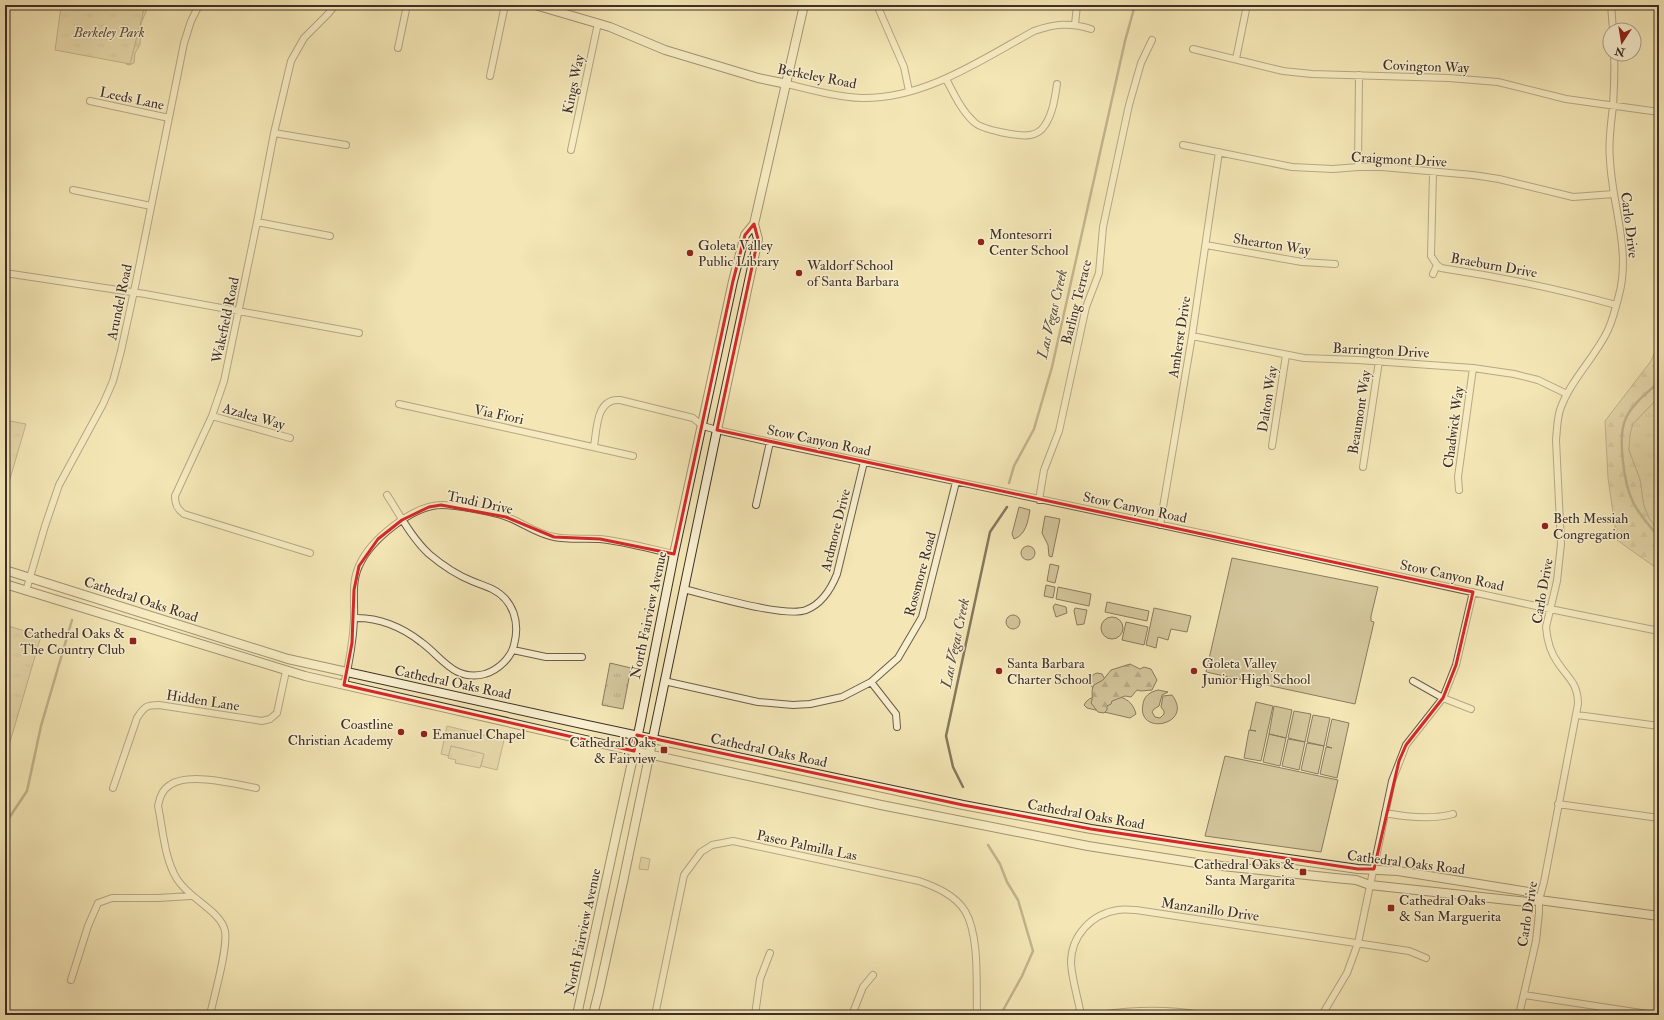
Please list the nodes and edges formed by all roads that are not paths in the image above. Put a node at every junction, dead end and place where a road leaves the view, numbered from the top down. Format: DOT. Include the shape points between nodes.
graph roads {
  1 [pos="199,5"];
  2 [pos="335,5"];
  3 [pos="407,5"];
  4 [pos="505,5"];
  5 [pos="535,5"];
  6 [pos="804,5"];
  7 [pos="877,5"];
  8 [pos="1076,5"];
  9 [pos="1248,5"];
  10 [pos="1611,5"];
  11 [pos="1612,22"];
  12 [pos="598,23"];
  13 [pos="1075,25"];
  14 [pos="1090,29"];
  15 [pos="1152,40"];
  16 [pos="398,48"];
  17 [pos="1193,49"];
  18 [pos="1236,59"];
  19 [pos="1614,62"];
  20 [pos="1359,75"];
  21 [pos="490,76"];
  22 [pos="946,79"];
  23 [pos="787,84"];
  24 [pos="1058,84"];
  25 [pos="909,91"];
  26 [pos="90,101"];
  27 [pos="1613,106"];
  28 [pos="1659,112"];
  29 [pos="169,118"];
  30 [pos="274,133"];
  31 [pos="1183,145"];
  32 [pos="346,146"];
  33 [pos="571,150"];
  34 [pos="1219,152"];
  35 [pos="1358,167"];
  36 [pos="1433,172"];
  37 [pos="72,190"];
  38 [pos="1614,194"];
  39 [pos="152,206"];
  40 [pos="257,222"];
  41 [pos="754,224"];
  42 [pos="330,236"];
  43 [pos="1206,245"];
  44 [pos="1335,264"];
  45 [pos="1437,265"];
  46 [pos="5,273"];
  47 [pos="1433,274"];
  48 [pos="134,293"];
  49 [pos="1616,306"];
  50 [pos="239,311"];
  51 [pos="359,333"];
  52 [pos="1192,336"];
  53 [pos="1286,355"];
  54 [pos="1379,361"];
  55 [pos="1474,368"];
  56 [pos="1567,394"];
  57 [pos="399,404"];
  58 [pos="212,416"];
  59 [pos="703,426"];
  60 [pos="717,430"];
  61 [pos="290,438"];
  62 [pos="770,442"];
  63 [pos="594,446"];
  64 [pos="1272,446"];
  65 [pos="633,456"];
  66 [pos="864,462"];
  67 [pos="1363,467"];
  68 [pos="956,482"];
  69 [pos="1459,490"];
  70 [pos="387,495"];
  71 [pos="1039,500"];
  72 [pos="756,505"];
  73 [pos="402,520"];
  74 [pos="1160,525"];
  75 [pos="310,553"];
  76 [pos="674,554"];
  77 [pos="5,570"];
  78 [pos="30,578"];
  79 [pos="5,584"];
  80 [pos="683,589"];
  81 [pos="26,591"];
  82 [pos="1473,592"];
  83 [pos="1550,610"];
  84 [pos="354,618"];
  85 [pos="1659,631"];
  86 [pos="513,650"];
  87 [pos="582,657"];
  88 [pos="286,671"];
  89 [pos="347,672"];
  90 [pos="664,681"];
  91 [pos="1413,681"];
  92 [pos="871,682"];
  93 [pos="344,685"];
  94 [pos="1443,698"];
  95 [pos="1471,709"];
  96 [pos="1577,715"];
  97 [pos="1659,726"];
  98 [pos="897,727"];
  99 [pos="637,735"];
  100 [pos="652,738"];
  101 [pos="634,750"];
  102 [pos="649,754"];
  103 [pos="113,788"];
  104 [pos="256,788"];
  105 [pos="1558,804"];
  106 [pos="1385,813"];
  107 [pos="1453,814"];
  108 [pos="1659,818"];
  109 [pos="1374,869"];
  110 [pos="1370,885"];
  111 [pos="191,896"];
  112 [pos="1539,900"];
  113 [pos="1659,916"];
  114 [pos="1358,943"];
  115 [pos="770,953"];
  116 [pos="1426,958"];
  117 [pos="873,975"];
  118 [pos="71,980"];
  119 [pos="1524,995"];
  120 [pos="210,1015"];
  121 [pos="577,1015"];
  122 [pos="593,1015"];
  123 [pos="655,1015"];
  124 [pos="755,1015"];
  125 [pos="852,1015"];
  126 [pos="977,1015"];
  127 [pos="1081,1015"];
  128 [pos="1100,1015"];
  129 [pos="1200,1015"];
  130 [pos="1322,1015"];
  131 [pos="1519,1015"];
  132 [pos="1654,1015"];
  1 -- 29 [label="street, Arundel Road" via="184,43"];
  2 -- 30 [label="street, Wakefield Road" via="304,38 297,50 288,74"];
  3 -- 16 [label="street"];
  4 -- 21 [label="street"];
  5 -- 12 [label="main road, Berkeley Road"];
  6 -- 23 [label="main road, North Fairview Avenue"];
  7 -- 25 [label="street" via="904,67"];
  8 -- 13 [label="street"];
  9 -- 18 [label="street"];
  10 -- 11 [label="street"];
  12 -- 23 [label="main road, Berkeley Road" via="665,50 758,78"];
  12 -- 33 [label="street, Kings Way"];
  13 -- 14 [label="street, Berkeley Road"];
  13 -- 22 [label="street, Berkeley Road" via="1060,24 1034,31"];
  15 -- 71 [label="street, Barling Terrace" via="1141,63 1128,105 1103,227 1099,273 1086,307 1059,431 1044,470"];
  17 -- 18 [label="street, Covington Way"];
  18 -- 20 [label="street, Covington Way" via="1282,71"];
  19 -- 27 [label="street, Carlo Drive"];
  20 -- 27 [label="street, Covington Way" via="1498,82 1566,99"];
  20 -- 35 [label="street"];
  22 -- 24 [label="street" via="967,115 976,124 1022,135 1038,132 1045,126"];
  22 -- 25 [label="street, Berkeley Road"];
  23 -- 25 [label="street, Berkeley Road" via="838,96 862,98"];
  23 -- 41 [label="main road, North Fairview Avenue"];
  26 -- 29 [label="street, Leeds Lane"];
  27 -- 28 [label="street, Covington Way"];
  27 -- 38 [label="street, Carlo Drive" via="1610,153"];
  29 -- 39 [label="street, Arundel Road"];
  30 -- 32 [label="street"];
  30 -- 40 [label="street, Wakefield Road"];
  31 -- 34 [label="street, Craigmont Drive"];
  34 -- 35 [label="street, Craigmont Drive" via="1292,167"];
  34 -- 43 [label="street, Amherst Drive"];
  35 -- 36 [label="street, Craigmont Drive"];
  36 -- 38 [label="street, Craigmont Drive" via="1499,179 1573,197"];
  36 -- 45 [label="street, Braeburn Drive" via="1431,256"];
  37 -- 39 [label="street"];
  38 -- 49 [label="street, Carlo Drive" via="1623,261"];
  39 -- 48 [label="street, Arundel Road"];
  40 -- 42 [label="street"];
  40 -- 50 [label="street, Wakefield Road"];
  41 -- 59 [label="main road, North Fairview Avenue" via="745,236 738,262"];
  41 -- 60 [label="main road, North Fairview Avenue" via="758,239"];
  43 -- 44 [label="street, Shearton Way" via="1302,262"];
  43 -- 52 [label="street, Amherst Drive"];
  45 -- 47 [label="street"];
  45 -- 49 [label="street, Braeburn Drive" via="1441,268 1560,290"];
  46 -- 48 [label="street"];
  48 -- 50 [label="street"];
  48 -- 78 [label="street, Arundel Road" via="113,381 59,485"];
  49 -- 56 [label="street, Carlo Drive" via="1608,330"];
  50 -- 51 [label="street"];
  50 -- 58 [label="street, Wakefield Road" via="224,380"];
  52 -- 53 [label="street, Barrington Drive"];
  52 -- 74 [label="street, Amherst Drive"];
  53 -- 54 [label="street, Barrington Drive"];
  53 -- 64 [label="street, Dalton Way"];
  54 -- 55 [label="street, Barrington Drive"];
  54 -- 67 [label="street, Beaumont Way"];
  55 -- 56 [label="street, Barrington Drive" via="1538,380"];
  55 -- 69 [label="street, Chadwick Way" via="1458,477"];
  56 -- 83 [label="street, Carlo Drive" via="1557,426 1561,544 1560,564"];
  57 -- 63 [label="street, Via Fiori"];
  58 -- 61 [label="street, Azalea Way"];
  58 -- 75 [label="street, Wakefield Road" via="175,496 175,504 180,511"];
  59 -- 60 [label="street, Stow Canyon Road"];
  59 -- 63 [label="street, Stow Canyon Road" via="693,418 669,411 610,400 601,410"];
  59 -- 76 [label="main road, North Fairview Avenue"];
  60 -- 62 [label="street, Stow Canyon Road"];
  60 -- 80 [label="main road, North Fairview Avenue"];
  62 -- 66 [label="street, Stow Canyon Road"];
  62 -- 72 [label="street"];
  63 -- 65 [label="street, Via Fiori"];
  66 -- 68 [label="street, Stow Canyon Road"];
  66 -- 80 [label="street, Ardmore Drive" via="837,574 831,588 815,605 806,610 782,612"];
  68 -- 71 [label="street, Stow Canyon Road"];
  68 -- 92 [label="street, Rossmore Road" via="922,618 898,658"];
  70 -- 73 [label="street"];
  71 -- 74 [label="street, Stow Canyon Road"];
  73 -- 76 [label="street, Trudi Drive" via="429,507 441,505 506,517 538,533 554,537 600,539"];
  73 -- 84 [label="street, Trudi Drive" via="378,539 359,566 354,590"];
  73 -- 86 [label="street" via="418,542 444,565 501,594 510,605 517,625"];
  74 -- 82 [label="street, Stow Canyon Road"];
  76 -- 99 [label="main road, North Fairview Avenue"];
  77 -- 78 [label="main road, Cathedral Oaks Road"];
  78 -- 81 [label="street, Arundel Road"];
  78 -- 89 [label="main road, Cathedral Oaks Road" via="238,644"];
  79 -- 81 [label="main road, Cathedral Oaks Road"];
  80 -- 90 [label="main road, North Fairview Avenue"];
  81 -- 88 [label="main road, Cathedral Oaks Road"];
  82 -- 83 [label="street, Stow Canyon Road"];
  82 -- 94 [label="street" via="1456,665"];
  83 -- 85 [label="street, Stow Canyon Road"];
  83 -- 96 [label="street, Carlo Drive" via="1546,627 1548,640 1552,652 1578,693"];
  84 -- 86 [label="street" via="373,619 407,632 423,643 445,665 464,674 485,674 506,660"];
  84 -- 89 [label="street, Trudi Drive"];
  86 -- 87 [label="street" via="546,657"];
  88 -- 93 [label="main road, Cathedral Oaks Road"];
  88 -- 103 [label="street, Hidden Lane" via="277,713 270,719 262,721 159,705 142,708"];
  89 -- 93 [label="street, Trudi Drive"];
  89 -- 99 [label="main road, Cathedral Oaks Road"];
  90 -- 92 [label="street, Rossmore Road" via="758,702 793,705 842,697"];
  90 -- 100 [label="main road, North Fairview Avenue"];
  91 -- 94 [label="street"];
  92 -- 98 [label="street" via="896,714"];
  93 -- 101 [label="main road, Cathedral Oaks Road"];
  94 -- 95 [label="street"];
  94 -- 106 [label="street" via="1406,745 1392,781"];
  96 -- 97 [label="street"];
  96 -- 105 [label="street, Carlo Drive"];
  99 -- 100 [label="main road, Cathedral Oaks Road"];
  99 -- 101 [label="main road, North Fairview Avenue"];
  100 -- 102 [label="main road, North Fairview Avenue"];
  100 -- 109 [label="main road, Cathedral Oaks Road" via="963,805 1091,829 1358,869"];
  101 -- 102 [label="main road, Cathedral Oaks Road"];
  101 -- 121 [label="main road, North Fairview Avenue"];
  102 -- 110 [label="main road, Cathedral Oaks Road" via="881,805 1088,846 1203,864 1356,880"];
  102 -- 122 [label="main road, North Fairview Avenue"];
  104 -- 111 [label="street" via="196,779 171,784 164,790 158,806 170,865"];
  105 -- 108 [label="street"];
  105 -- 112 [label="street, Carlo Drive"];
  106 -- 107 [label="street" via="1436,817"];
  106 -- 109 [label="street"];
  109 -- 110 [label="street"];
  109 -- 112 [label="main road, Cathedral Oaks Road" via="1529,892"];
  110 -- 112 [label="main road, Cathedral Oaks Road" via="1527,902"];
  110 -- 114 [label="street"];
  111 -- 118 [label="street" via="112,898 98,903"];
  111 -- 120 [label="street" via="222,921 225,932 225,946"];
  112 -- 113 [label="main road, Cathedral Oaks Road"];
  112 -- 119 [label="street, Carlo Drive" via="1536,941"];
  114 -- 116 [label="street, Manzanillo Drive" via="1409,951"];
  114 -- 127 [label="street, Manzanillo Drive" via="1136,910 1119,909 1106,912 1086,925 1072,949 1071,964"];
  114 -- 130 [label="street" via="1347,973"];
  115 -- 124 [label="street" via="760,979"];
  117 -- 125 [label="street" via="863,987"];
  119 -- 131 [label="street, Carlo Drive"];
  119 -- 132 [label="street"];
  123 -- 126 [label="street, Paseo Palmilla Las" via="684,875 701,852 712,845 733,841 919,881 934,886 946,894 965,912 973,933 977,962"];
  128 -- 129 [label="street" via="1144,1011"];
}
